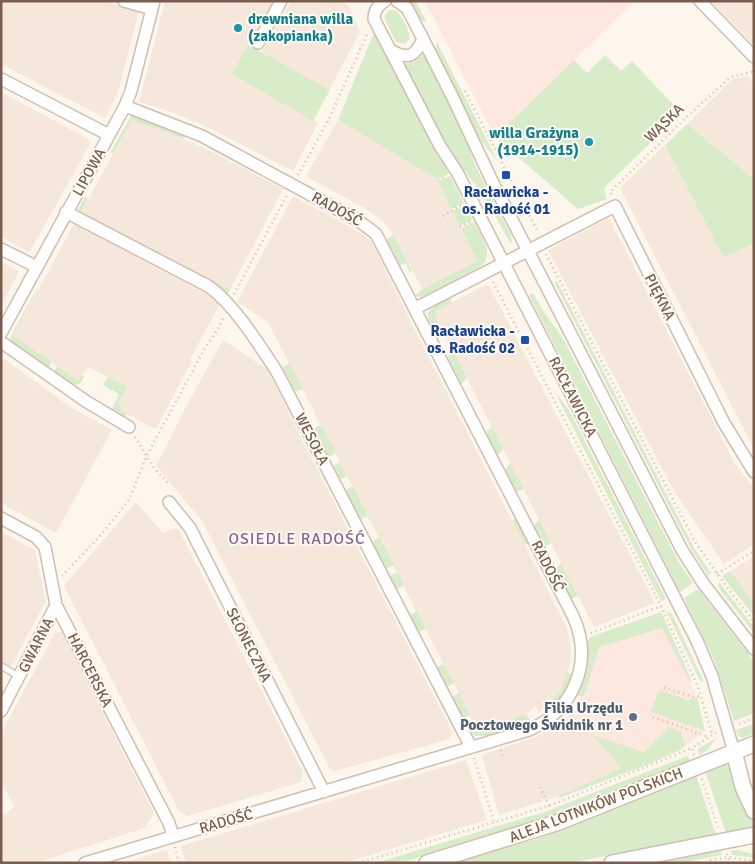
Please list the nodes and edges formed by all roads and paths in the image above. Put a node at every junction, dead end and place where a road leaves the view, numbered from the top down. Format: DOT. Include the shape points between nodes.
graph roads {
  1 [pos="124,1"];
  2 [pos="281,1"];
  3 [pos="397,1"];
  4 [pos="700,1"];
  5 [pos="378,3"];
  6 [pos="153,5"];
  7 [pos="423,39"];
  8 [pos="258,43"];
  9 [pos="392,51"];
  10 [pos="754,58"];
  11 [pos="753,73"];
  12 [pos="1,79"];
  13 [pos="461,84"];
  14 [pos="125,106"];
  15 [pos="109,135"];
  16 [pos="472,200"];
  17 [pos="615,206"];
  18 [pos="66,212"];
  19 [pos="443,216"];
  20 [pos="541,244"];
  21 [pos="1,249"];
  22 [pos="528,250"];
  23 [pos="504,263"];
  24 [pos="37,267"];
  25 [pos="488,271"];
  26 [pos="416,308"];
  27 [pos="1,333"];
  28 [pos="1,342"];
  29 [pos="129,427"];
  30 [pos="754,472"];
  31 [pos="169,484"];
  32 [pos="169,502"];
  33 [pos="1,518"];
  34 [pos="754,551"];
  35 [pos="717,574"];
  36 [pos="703,583"];
  37 [pos="56,605"];
  38 [pos="661,606"];
  39 [pos="754,622"];
  40 [pos="580,636"];
  41 [pos="754,649"];
  42 [pos="1,666"];
  43 [pos="20,677"];
  44 [pos="664,688"];
  45 [pos="701,696"];
  46 [pos="1,711"];
  47 [pos="653,717"];
  48 [pos="754,718"];
  49 [pos="727,728"];
  50 [pos="712,734"];
  51 [pos="709,737"];
  52 [pos="754,744"];
  53 [pos="471,747"];
  54 [pos="692,748"];
  55 [pos="734,752"];
  56 [pos="697,766"];
  57 [pos="540,786"];
  58 [pos="324,792"];
  59 [pos="549,806"];
  60 [pos="754,811"];
  61 [pos="494,822"];
  62 [pos="754,834"];
  63 [pos="173,836"];
  64 [pos="723,842"];
  65 [pos="728,857"];
  66 [pos="703,861"];
  67 [pos="754,861"];
  68 [pos="730,862"];
  69 [pos="85,863"];
  70 [pos="358,863"];
  71 [pos="427,863"];
  72 [pos="612,863"];
  73 [pos="720,863"];
  74 [pos="735,863"];
  1 -- 6 [label="street"];
  2 -- 8 [label="street"];
  3 -- 7 [label="street, RACŁAWICKA" via="407,8"];
  4 -- 10 [label="street"];
  5 -- 9 [label="street, RACŁAWICKA" via="374,19"];
  6 -- 14 [label="street, LIPOWA"];
  7 -- 9 [label="street" via="417,51 409,56"];
  7 -- 22 [label="street, RACŁAWICKA"];
  9 -- 16 [label="street, RACŁAWICKA" via="440,146"];
  11 -- 17 [label="path, WĄSKA" via="731,77 654,148 610,192"];
  12 -- 15 [label="street"];
  13 -- 20 [label="path"];
  14 -- 15 [label="street, LIPOWA"];
  14 -- 26 [label="street, RADOŚĆ" via="202,136 371,228"];
  15 -- 18 [label="street, LIPOWA"];
  16 -- 19 [label="path"];
  16 -- 23 [label="street, RACŁAWICKA"];
  17 -- 20 [label="street"];
  17 -- 30 [label="street, PIĘKNA" via="724,423"];
  18 -- 24 [label="street, LIPOWA"];
  18 -- 53 [label="street, WESOŁA" via="214,290 254,337 277,372"];
  20 -- 22 [label="street"];
  20 -- 35 [label="path" via="694,540"];
  21 -- 24 [label="street"];
  22 -- 23 [label="street"];
  22 -- 36 [label="street, RACŁAWICKA" via="677,542"];
  23 -- 25 [label="street"];
  23 -- 49 [label="street, RACŁAWICKA" via="697,641 712,676"];
  24 -- 27 [label="street, LIPOWA"];
  25 -- 26 [label="street"];
  25 -- 38 [label="path"];
  26 -- 40 [label="street, RADOŚĆ" via="573,616"];
  28 -- 29 [label="street"];
  29 -- 31 [label="path" via="154,468"];
  32 -- 58 [label="street, SŁONECZNA" via="190,528"];
  33 -- 37 [label="street, HARCERSKA" via="36,537 45,547"];
  34 -- 35 [label="path"];
  35 -- 36 [label="path"];
  35 -- 39 [label="path"];
  36 -- 41 [label="street, RACŁAWICKA"];
  37 -- 43 [label="street, GWARNA"];
  37 -- 63 [label="street, HARCERSKA"];
  38 -- 40 [label="path"];
  38 -- 45 [label="path"];
  40 -- 53 [label="street, RADOŚĆ" via="578,677 572,693 559,710 529,730"];
  42 -- 43 [label="lane"];
  43 -- 46 [label="street, GWARNA"];
  44 -- 45 [label="path" via="693,697"];
  45 -- 50 [label="path"];
  47 -- 51 [label="path"];
  48 -- 49 [label="path"];
  49 -- 50 [label="path"];
  49 -- 55 [label="street, RACŁAWICKA"];
  50 -- 51 [label="path"];
  51 -- 54 [label="path"];
  52 -- 55 [label="street, ALEJA LOTNIKÓW POLSKICH"];
  53 -- 58 [label="street, RADOŚĆ"];
  53 -- 61 [label="path"];
  54 -- 56 [label="path"];
  54 -- 59 [label="path"];
  55 -- 56 [label="street, ALEJA LOTNIKÓW POLSKICH"];
  55 -- 60 [label="street" via="743,787"];
  56 -- 64 [label="path"];
  56 -- 71 [label="street, ALEJA LOTNIKÓW POLSKICH" via="559,822"];
  57 -- 59 [label="path"];
  58 -- 63 [label="street, RADOŚĆ"];
  59 -- 61 [label="path"];
  61 -- 70 [label="path"];
  62 -- 64 [label="street"];
  63 -- 69 [label="street, RADOŚĆ"];
  64 -- 65 [label="path"];
  64 -- 72 [label="street"];
  65 -- 66 [label="path"];
  65 -- 67 [label="path"];
  65 -- 68 [label="path"];
  68 -- 73 [label="path"];
  68 -- 74 [label="path"];
}
